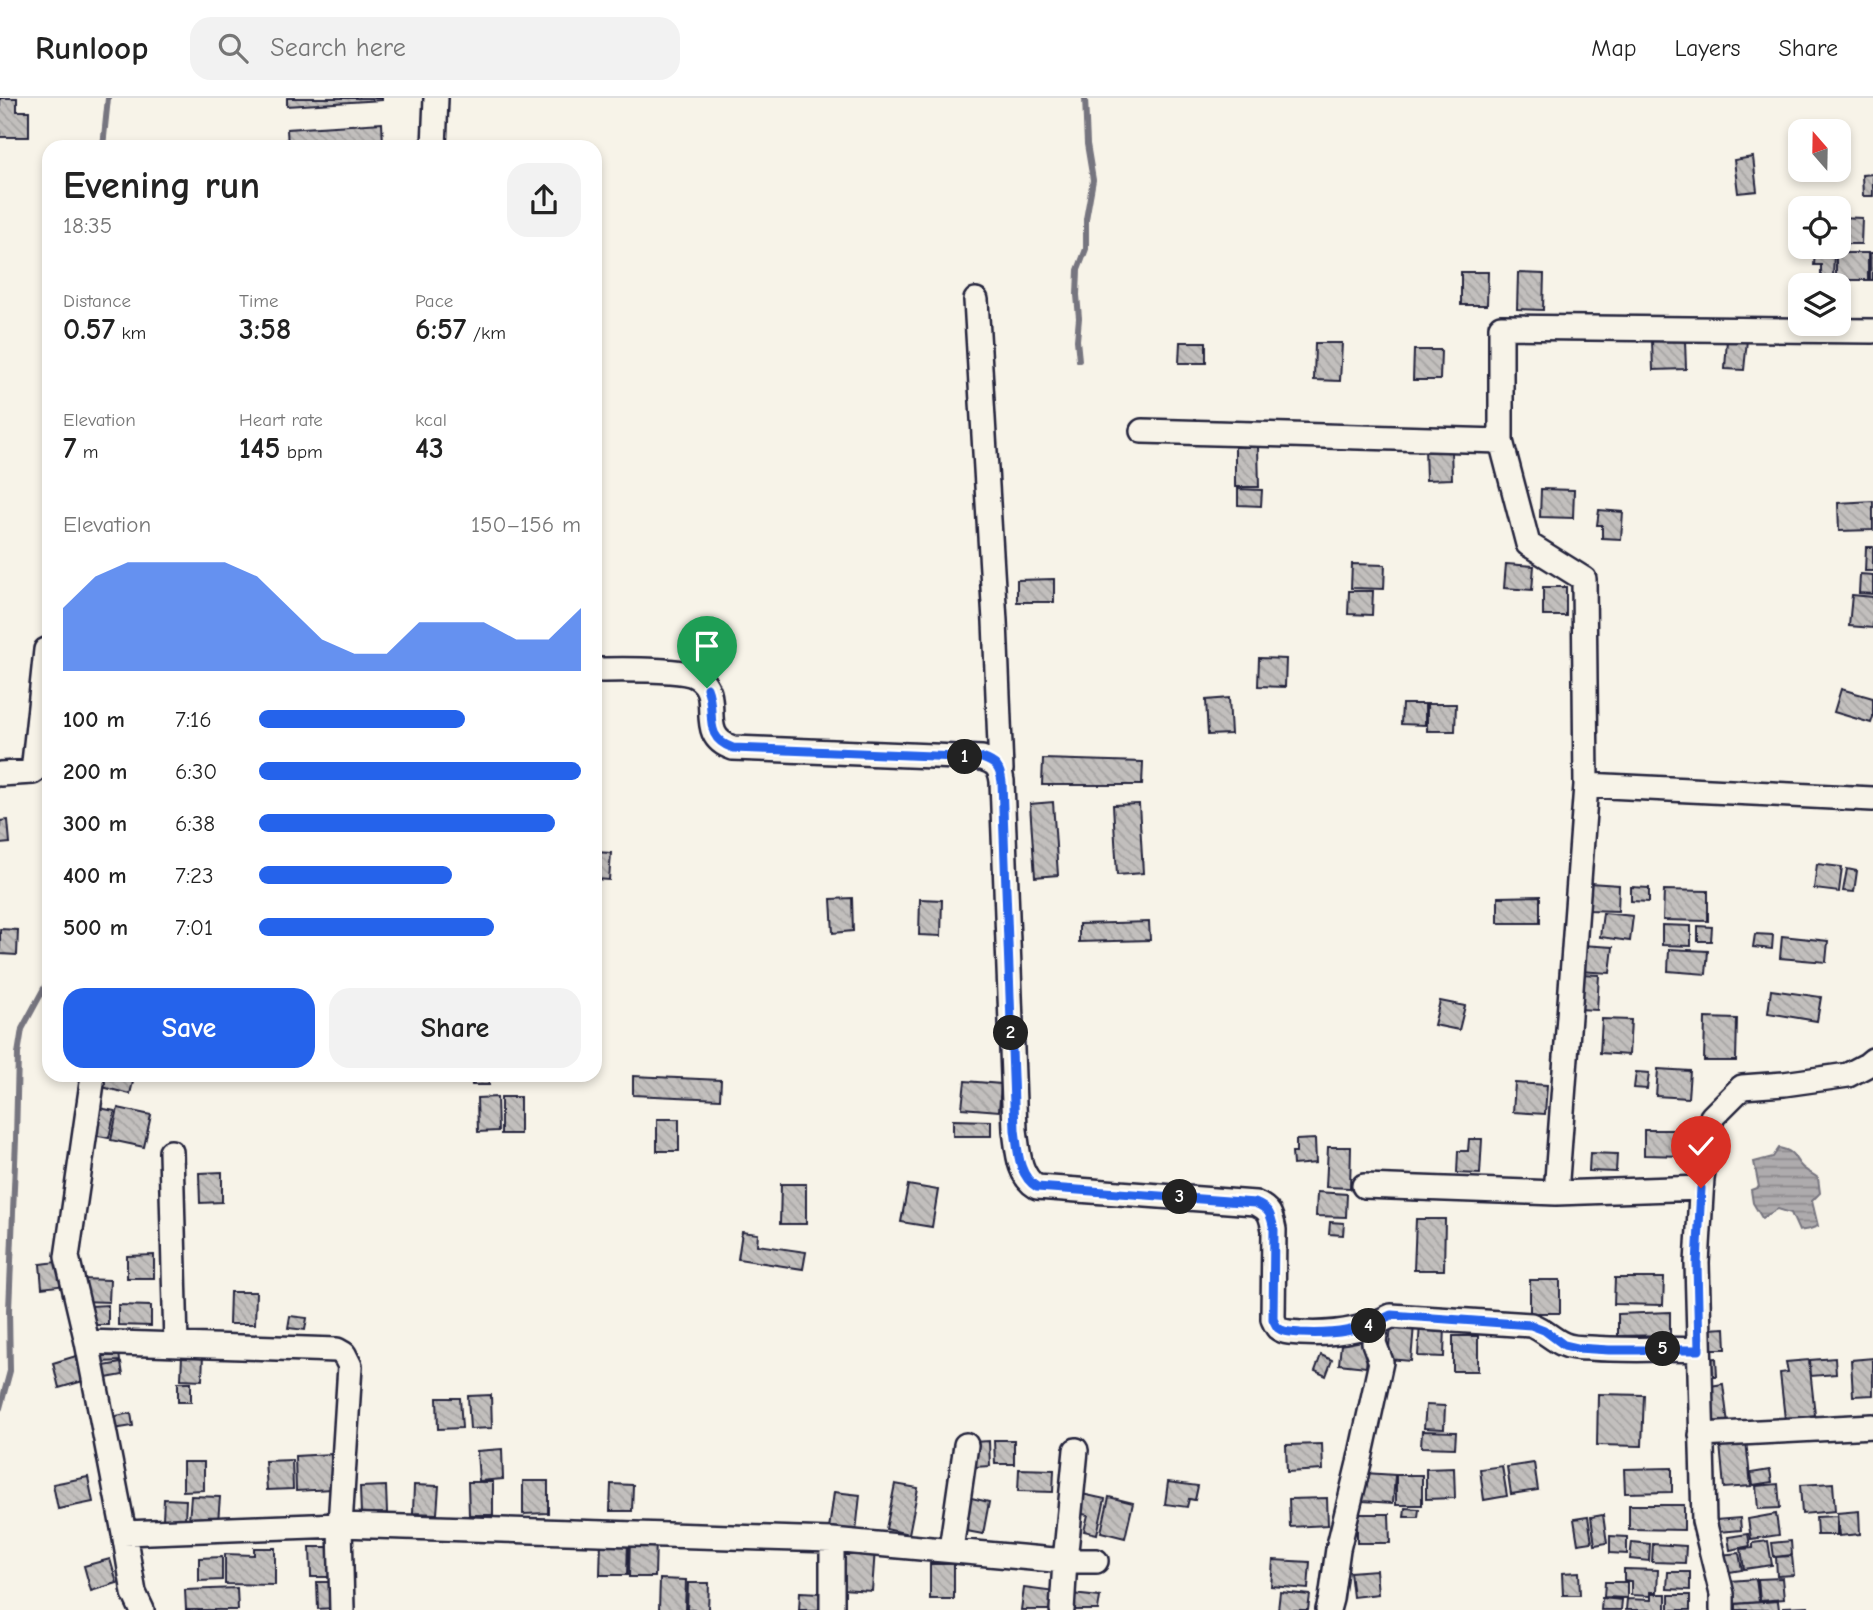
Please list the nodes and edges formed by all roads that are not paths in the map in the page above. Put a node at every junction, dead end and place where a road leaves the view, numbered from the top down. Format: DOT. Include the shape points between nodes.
graph roads {
  1 [pos="436,98"];
  2 [pos="434,140"];
  3 [pos="976,300"];
  4 [pos="1873,331"];
  5 [pos="1142,431"];
  6 [pos="1501,441"];
  7 [pos="602,670"];
  8 [pos="42,688"];
  9 [pos="1001,770"];
  10 [pos="0,774"];
  11 [pos="1586,785"];
  12 [pos="1873,799"];
  13 [pos="1873,1060"];
  14 [pos="92,1083"];
  15 [pos="171,1152"];
  16 [pos="1364,1186"];
  17 [pos="1701,1188"];
  18 [pos="1556,1193"];
  19 [pos="1376,1324"];
  20 [pos="87,1342"];
  21 [pos="176,1345"];
  22 [pos="1699,1350"];
  23 [pos="1873,1426"];
  24 [pos="1701,1435"];
  25 [pos="966,1445"];
  26 [pos="1076,1450"];
  27 [pos="340,1525"];
  28 [pos="124,1533"];
  29 [pos="832,1540"];
  30 [pos="951,1549"];
  31 [pos="1065,1561"];
  32 [pos="1096,1561"];
  33 [pos="142,1610"];
  34 [pos="342,1610"];
  35 [pos="832,1610"];
  36 [pos="1062,1610"];
  37 [pos="1328,1610"];
  38 [pos="1722,1610"];
  1 -- 2 [label="street"];
  3 -- 9 [label="street"];
  4 -- 6 [label="street" via="1501,327"];
  5 -- 6 [label="street"];
  6 -- 11 [label="street" via="1528,544 1584,579"];
  7 -- 9 [label="street" via="677,672 699,678 710,695 712,729 722,744 733,748 982,758"];
  8 -- 10 [label="street" via="33,772"];
  9 -- 19 [label="street" via="1015,1130 1024,1175 1037,1187 1255,1203 1264,1207 1274,1230 1272,1306 1277,1327 1325,1334"];
  11 -- 12 [label="street"];
  11 -- 18 [label="street"];
  13 -- 17 [label="street" via="1848,1075 1742,1087 1712,1118"];
  14 -- 20 [label="street" via="67,1257"];
  15 -- 21 [label="street"];
  16 -- 18 [label="street"];
  17 -- 18 [label="street"];
  17 -- 22 [label="street"];
  19 -- 22 [label="street" via="1391,1315 1531,1325 1577,1348"];
  19 -- 37 [label="street" via="1374,1343 1381,1362"];
  20 -- 21 [label="street"];
  20 -- 28 [label="street"];
  21 -- 27 [label="street" via="337,1350 344,1354 350,1366"];
  22 -- 24 [label="street"];
  23 -- 24 [label="street"];
  24 -- 38 [label="street" via="1704,1521"];
  25 -- 30 [label="street"];
  26 -- 31 [label="street"];
  27 -- 28 [label="street"];
  27 -- 29 [label="street"];
  27 -- 34 [label="street"];
  28 -- 33 [label="street" via="134,1592"];
  29 -- 30 [label="street"];
  29 -- 35 [label="street"];
  30 -- 31 [label="street"];
  31 -- 32 [label="street"];
  31 -- 36 [label="street"];
}
